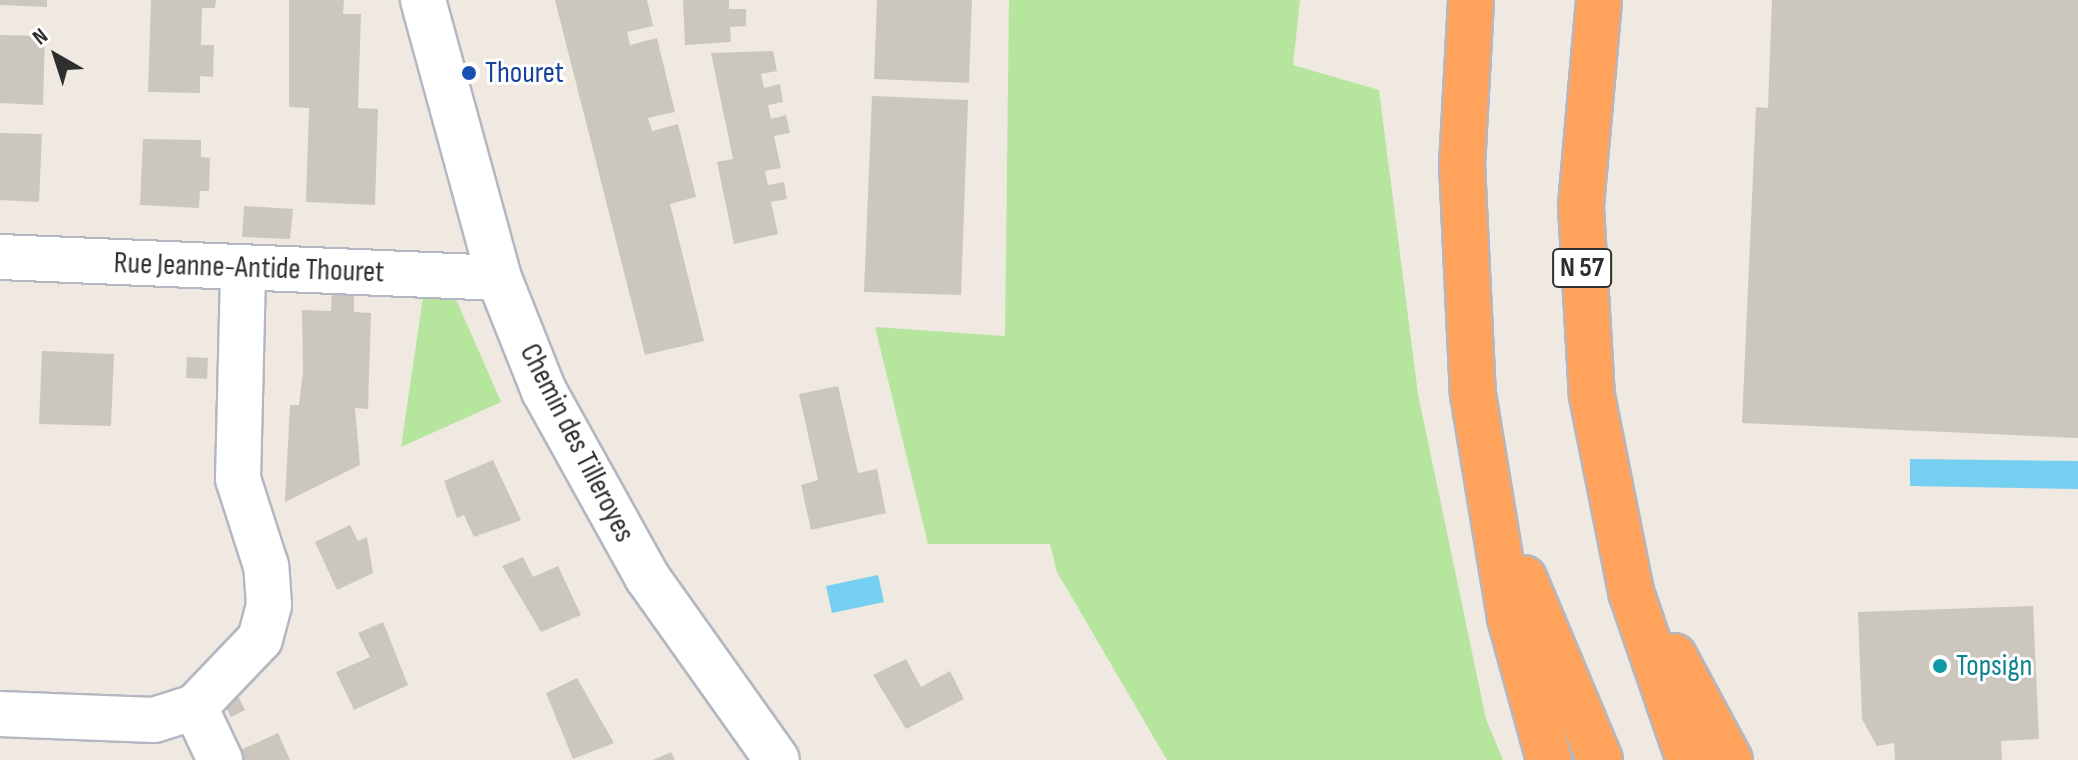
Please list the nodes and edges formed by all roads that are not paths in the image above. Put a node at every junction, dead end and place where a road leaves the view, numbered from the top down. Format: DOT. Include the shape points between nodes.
graph roads {
  1 [pos="423,0"];
  2 [pos="1471,0"];
  3 [pos="1599,0"];
  4 [pos="0,257"];
  5 [pos="243,269"];
  6 [pos="499,278"];
  7 [pos="1466,298"];
  8 [pos="1618,534"];
  9 [pos="195,707"];
  10 [pos="0,714"];
  11 [pos="220,760"];
  12 [pos="777,760"];
  13 [pos="1549,760"];
  14 [pos="1600,760"];
  15 [pos="1689,760"];
  16 [pos="1730,760"];
  1 -- 6 [label="street, Chemin des Tilleroyes"];
  2 -- 7 [label="highway" via="1462,164"];
  3 -- 8 [label="highway, N 57" via="1584,139 1582,272 1592,396"];
  4 -- 5 [label="street, Rue Jeanne-Antide Thouret"];
  5 -- 6 [label="street, Rue Jeanne-Antide Thouret"];
  5 -- 9 [label="street" via="238,479 266,566 269,605 260,639"];
  6 -- 12 [label="street, Chemin des Tilleroyes" via="544,391 647,577"];
  7 -- 13 [label="highway" via="1495,546"];
  7 -- 14 [label="highway" via="1506,516 1549,645"];
  8 -- 15 [label="highway, N 57" via="1648,651"];
  8 -- 16 [label="highway"];
  9 -- 10 [label="street" via="154,720"];
  9 -- 11 [label="street"];
}
